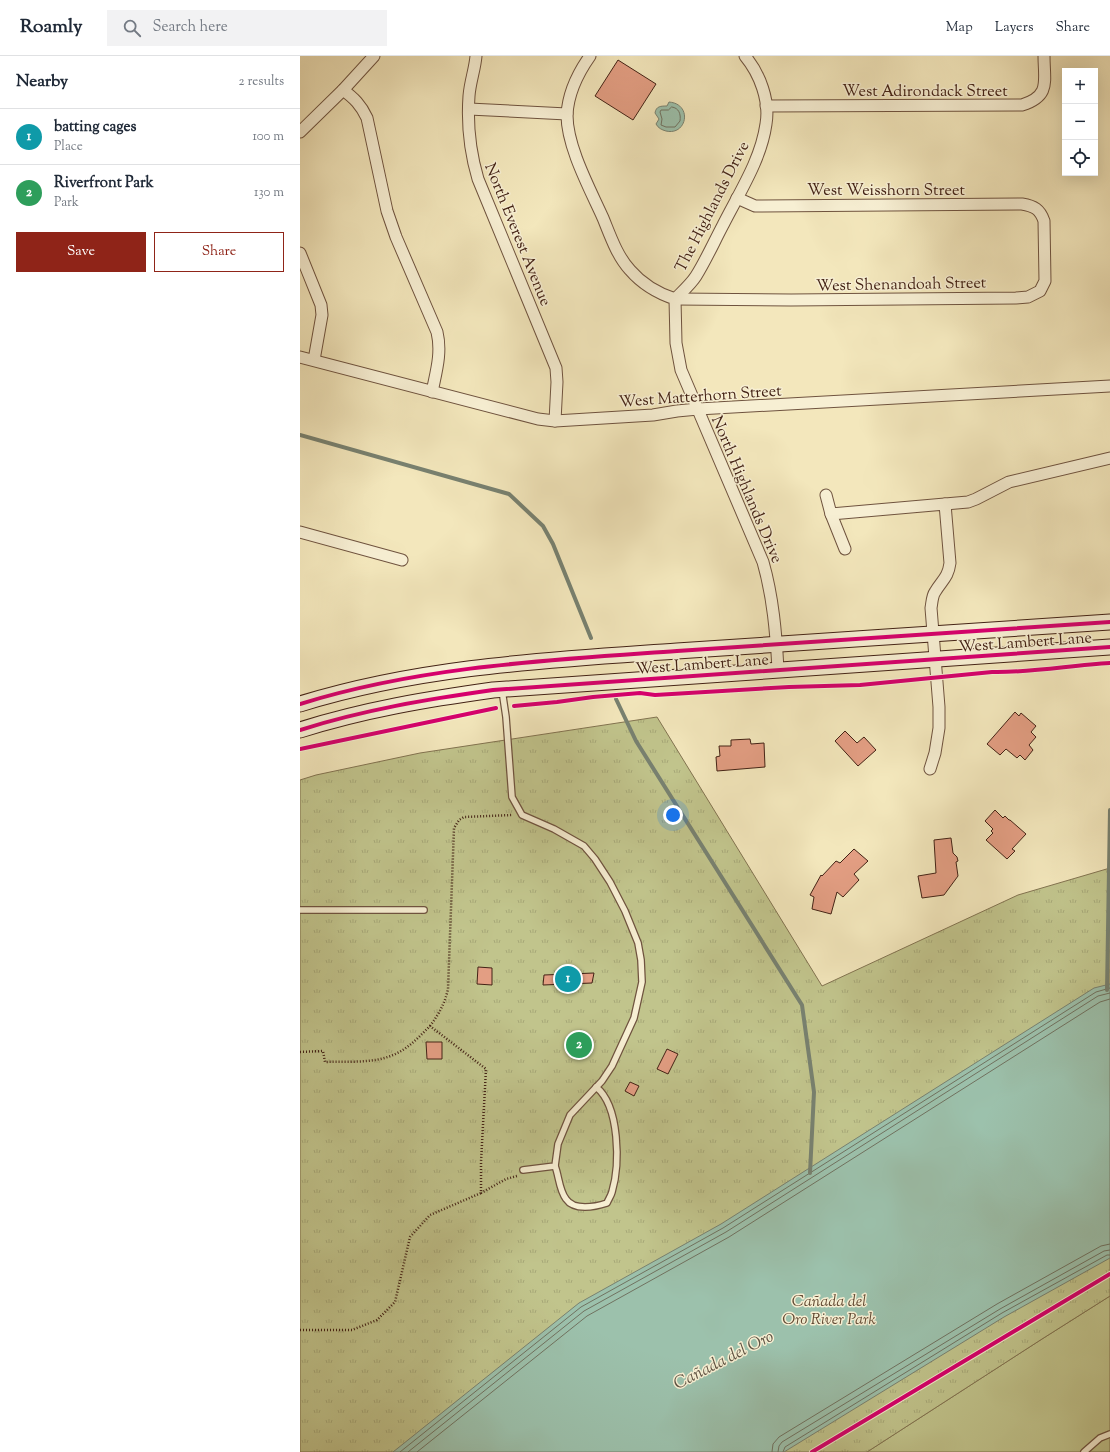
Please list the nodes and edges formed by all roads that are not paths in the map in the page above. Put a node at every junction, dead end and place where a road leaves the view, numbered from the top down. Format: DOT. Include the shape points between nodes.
graph roads {
  1 [pos="374,56"];
  2 [pos="476,56"];
  3 [pos="590,56"];
  4 [pos="745,56"];
  5 [pos="1044,56"];
  6 [pos="343,90"];
  7 [pos="766,106"];
  8 [pos="469,109"];
  9 [pos="567,114"];
  10 [pos="300,132"];
  11 [pos="737,198"];
  12 [pos="1037,208"];
  13 [pos="300,253"];
  14 [pos="675,299"];
  15 [pos="300,357"];
  16 [pos="314,360"];
  17 [pos="1110,386"];
  18 [pos="432,392"];
  19 [pos="698,409"];
  20 [pos="555,421"];
  21 [pos="1110,458"];
  22 [pos="826,495"];
  23 [pos="946,504"];
  24 [pos="831,514"];
  25 [pos="300,532"];
  26 [pos="845,549"];
  27 [pos="402,560"];
  28 [pos="1110,622"];
  29 [pos="934,634"];
  30 [pos="777,644"];
  31 [pos="1110,647"];
  32 [pos="936,660"];
  33 [pos="778,670"];
  34 [pos="502,689"];
  35 [pos="300,704"];
  36 [pos="300,730"];
  37 [pos="930,769"];
  38 [pos="300,910"];
  39 [pos="424,910"];
  40 [pos="596,1087"];
  41 [pos="555,1166"];
  42 [pos="523,1170"];
  43 [pos="1110,1434"];
  44 [pos="1084,1452"];
  1 -- 6 [label="street"];
  2 -- 8 [label="street, North Everest Avenue"];
  3 -- 9 [label="street" via="572,88"];
  4 -- 7 [label="street, The Highlands Drive" via="763,89"];
  5 -- 7 [label="street, West Adirondack Street" via="1044,89 1034,102 1022,105"];
  6 -- 10 [label="street"];
  6 -- 18 [label="street" via="362,107 367,118 387,211 437,332 440,353"];
  7 -- 11 [label="street, The Highlands Drive" via="763,140"];
  8 -- 9 [label="street"];
  8 -- 20 [label="street, North Everest Avenue" via="469,138 478,179 556,368"];
  9 -- 14 [label="street" via="574,150 622,259 637,278 660,294"];
  11 -- 12 [label="street, West Weisshorn Street" via="755,206 1022,204"];
  11 -- 14 [label="street, The Highlands Drive" via="695,277"];
  12 -- 14 [label="street, West Shenandoah Street" via="1044,221 1045,281 1040,291 1028,297"];
  13 -- 16 [label="street" via="321,305 322,315"];
  14 -- 19 [label="street, North Highlands Drive" via="681,370"];
  15 -- 16 [label="street, West Matterhorn Street"];
  16 -- 18 [label="street, West Matterhorn Street"];
  17 -- 19 [label="street, West Matterhorn Street"];
  18 -- 20 [label="street, West Matterhorn Street"];
  19 -- 20 [label="street, West Matterhorn Street" via="653,415"];
  19 -- 30 [label="street, North Highlands Drive" via="763,562 770,584"];
  21 -- 23 [label="street" via="1009,482 968,502"];
  22 -- 24 [label="street"];
  23 -- 24 [label="street"];
  23 -- 29 [label="street" via="950,563 946,578 934,592 932,599"];
  24 -- 26 [label="street"];
  25 -- 27 [label="street"];
  28 -- 29 [label="main road, West Lambert Lane"];
  29 -- 30 [label="main road, West Lambert Lane"];
  29 -- 32 [label="street"];
  30 -- 33 [label="street, North Highlands Drive"];
  30 -- 35 [label="main road, West Lambert Lane" via="490,665 393,681"];
  31 -- 32 [label="main road, West Lambert Lane"];
  32 -- 33 [label="main road, West Lambert Lane"];
  32 -- 37 [label="street" via="939,728"];
  33 -- 34 [label="main road, West Lambert Lane"];
  34 -- 36 [label="main road, West Lambert Lane" via="385,708"];
  34 -- 40 [label="lane" via="512,797 522,815 584,846 610,882 626,911 638,943 642,960 642,982 634,1018 612,1066"];
  38 -- 39 [label="lane"];
  40 -- 41 [label="lane" via="570,1115 558,1144"];
  40 -- 41 [label="lane" via="613,1115 615,1173 607,1203 595,1207 581,1207 566,1200"];
  41 -- 42 [label="lane"];
  43 -- 44 [label="lane" via="1100,1438"];
}
